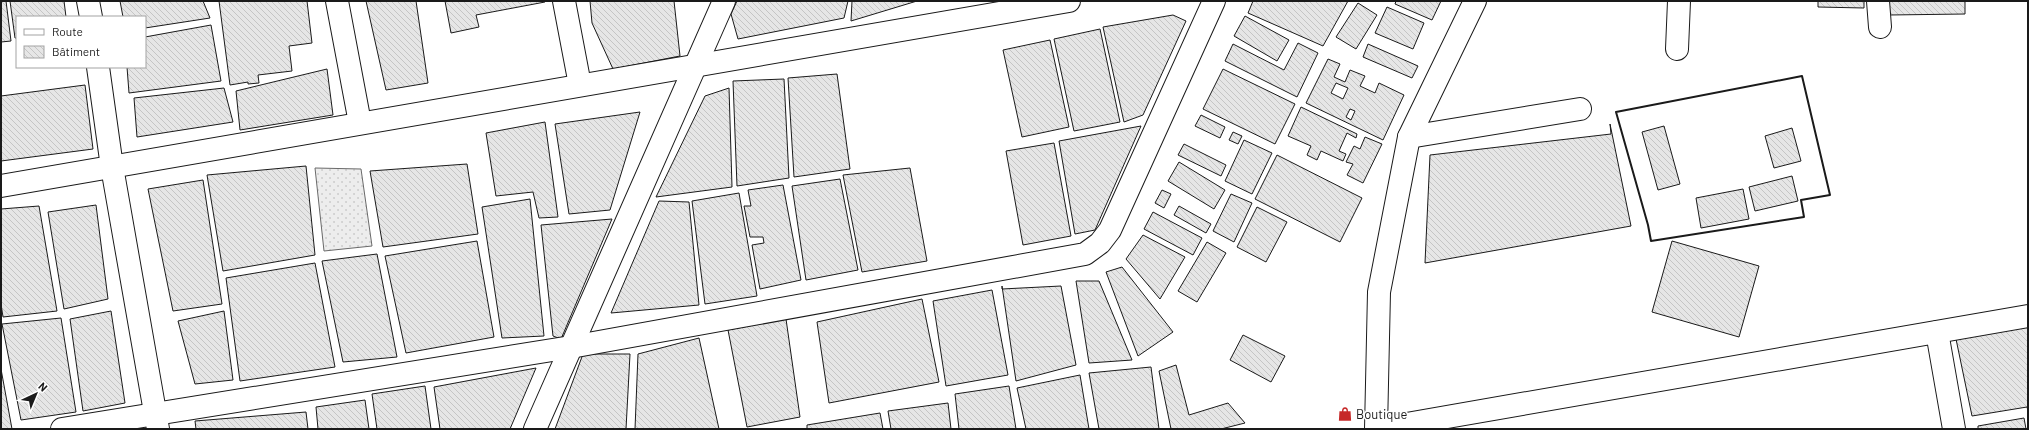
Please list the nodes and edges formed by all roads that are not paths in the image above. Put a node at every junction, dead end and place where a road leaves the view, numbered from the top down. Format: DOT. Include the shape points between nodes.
graph roads {
  1 [pos="88,1"];
  2 [pos="337,1"];
  3 [pos="564,1"];
  4 [pos="724,1"];
  5 [pos="1069,1"];
  6 [pos="1214,1"];
  7 [pos="1475,1"];
  8 [pos="1679,1"];
  9 [pos="1878,1"];
  10 [pos="963,10"];
  11 [pos="91,16"];
  12 [pos="1880,27"];
  13 [pos="1677,49"];
  14 [pos="696,65"];
  15 [pos="98,68"];
  16 [pos="580,84"];
  17 [pos="1580,109"];
  18 [pos="360,123"];
  19 [pos="1409,137"];
  20 [pos="112,166"];
  21 [pos="1,186"];
  22 [pos="2028,316"];
  23 [pos="1937,332"];
  24 [pos="571,347"];
  25 [pos="157,421"];
  26 [pos="62,429"];
  27 [pos="535,429"];
  28 [pos="1377,429"];
  29 [pos="1954,429"];
  1 -- 11 [label="street"];
  2 -- 18 [label="street"];
  3 -- 16 [label="street"];
  4 -- 14 [label="street"];
  5 -- 10 [label="street"];
  6 -- 24 [label="street" via="1110,230 1100,243 1085,254"];
  7 -- 19 [label="street"];
  8 -- 13 [label="street"];
  9 -- 12 [label="street"];
  10 -- 14 [label="street"];
  14 -- 16 [label="street"];
  14 -- 24 [label="street"];
  15 -- 20 [label="street"];
  16 -- 18 [label="street"];
  17 -- 19 [label="street"];
  18 -- 20 [label="street"];
  19 -- 28 [label="street" via="1379,292"];
  20 -- 21 [label="street"];
  20 -- 25 [label="street"];
  22 -- 23 [label="street"];
  23 -- 28 [label="street"];
  23 -- 29 [label="street"];
  24 -- 25 [label="street"];
  24 -- 27 [label="street"];
  25 -- 26 [label="street"];
}
